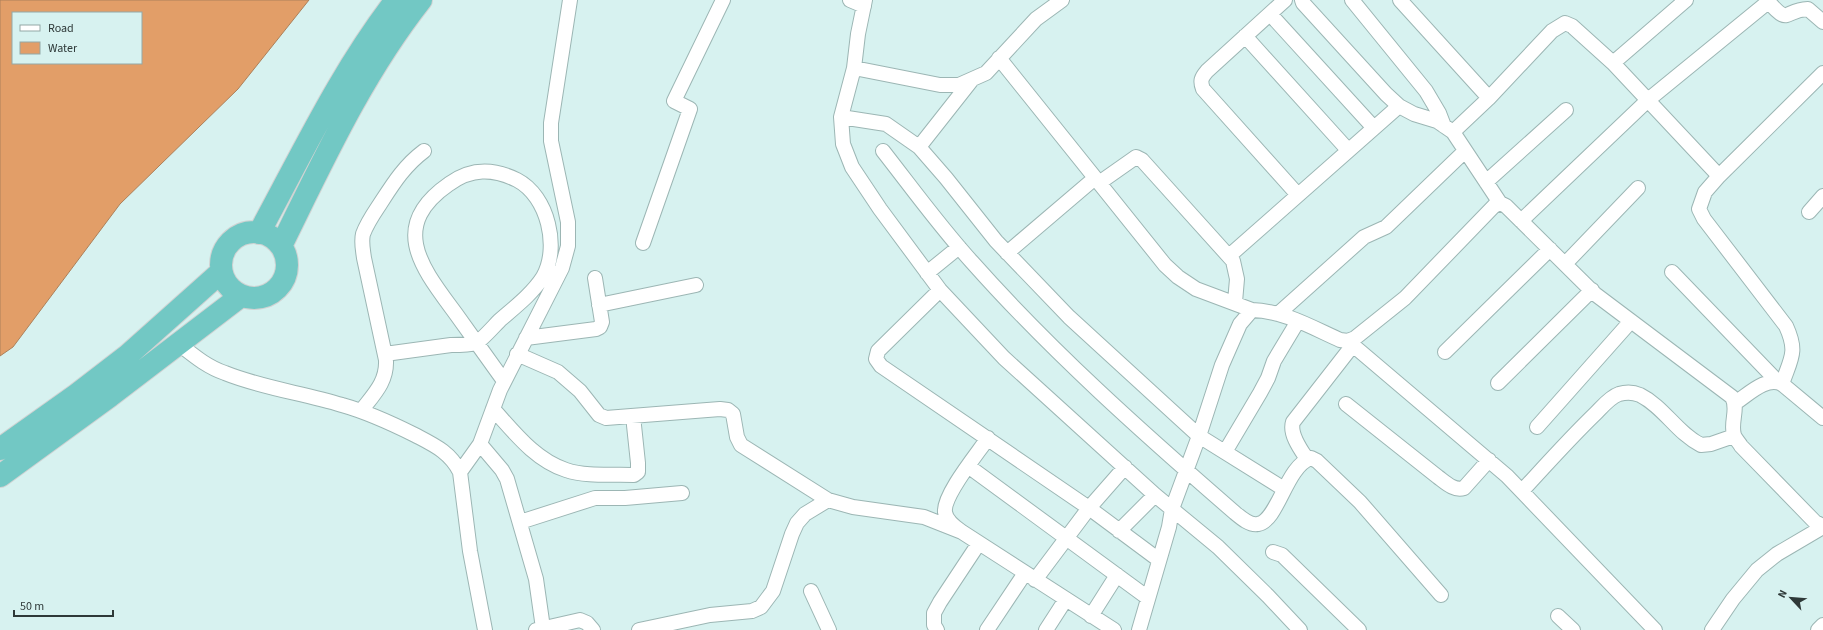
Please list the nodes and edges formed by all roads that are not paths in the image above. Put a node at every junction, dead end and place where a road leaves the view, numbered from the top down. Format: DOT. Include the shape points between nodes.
graph roads {
  1 [pos="396,0"];
  2 [pos="420,0"];
  3 [pos="570,0"];
  4 [pos="723,0"];
  5 [pos="850,0"];
  6 [pos="1062,0"];
  7 [pos="1285,0"];
  8 [pos="1302,0"];
  9 [pos="1352,0"];
  10 [pos="1400,0"];
  11 [pos="1686,0"];
  12 [pos="1767,1"];
  13 [pos="864,3"];
  14 [pos="1052,4"];
  15 [pos="1805,4"];
  16 [pos="1270,14"];
  17 [pos="1823,22"];
  18 [pos="1245,36"];
  19 [pos="999,58"];
  20 [pos="1613,63"];
  21 [pos="854,68"];
  22 [pos="1823,73"];
  23 [pos="972,79"];
  24 [pos="1489,98"];
  25 [pos="1648,100"];
  26 [pos="1399,106"];
  27 [pos="1566,110"];
  28 [pos="841,117"];
  29 [pos="1374,128"];
  30 [pos="1448,129"];
  31 [pos="919,147"];
  32 [pos="1348,150"];
  33 [pos="424,151"];
  34 [pos="883,151"];
  35 [pos="1465,151"];
  36 [pos="1719,176"];
  37 [pos="1097,180"];
  38 [pos="1486,182"];
  39 [pos="1638,188"];
  40 [pos="1298,195"];
  41 [pos="1823,196"];
  42 [pos="1500,203"];
  43 [pos="1809,212"];
  44 [pos="1521,221"];
  45 [pos="260,233"];
  46 [pos="643,243"];
  47 [pos="281,246"];
  48 [pos="959,247"];
  49 [pos="1550,249"];
  50 [pos="1007,253"];
  51 [pos="1229,256"];
  52 [pos="1565,264"];
  53 [pos="221,272"];
  54 [pos="1672,272"];
  55 [pos="927,273"];
  56 [pos="595,278"];
  57 [pos="696,285"];
  58 [pos="940,290"];
  59 [pos="1592,290"];
  60 [pos="241,296"];
  61 [pos="1235,302"];
  62 [pos="599,305"];
  63 [pos="1252,310"];
  64 [pos="1278,314"];
  65 [pos="1298,321"];
  66 [pos="1631,321"];
  67 [pos="526,338"];
  68 [pos="476,342"];
  69 [pos="1351,343"];
  70 [pos="179,344"];
  71 [pos="1445,352"];
  72 [pos="385,354"];
  73 [pos="517,354"];
  74 [pos="504,381"];
  75 [pos="1780,382"];
  76 [pos="1498,383"];
  77 [pos="1735,403"];
  78 [pos="1346,404"];
  79 [pos="492,409"];
  80 [pos="361,411"];
  81 [pos="633,416"];
  82 [pos="1823,418"];
  83 [pos="1537,427"];
  84 [pos="1199,436"];
  85 [pos="1734,436"];
  86 [pos="988,438"];
  87 [pos="480,444"];
  88 [pos="0,449"];
  89 [pos="1225,452"];
  90 [pos="1306,459"];
  91 [pos="1489,460"];
  92 [pos="968,466"];
  93 [pos="1125,467"];
  94 [pos="1186,471"];
  95 [pos="460,472"];
  96 [pos="0,476"];
  97 [pos="1284,490"];
  98 [pos="1522,491"];
  99 [pos="682,494"];
  100 [pos="1155,495"];
  101 [pos="828,500"];
  102 [pos="1089,508"];
  103 [pos="1172,509"];
  104 [pos="520,522"];
  105 [pos="1823,526"];
  106 [pos="1119,531"];
  107 [pos="962,532"];
  108 [pos="1066,538"];
  109 [pos="979,543"];
  110 [pos="1273,552"];
  111 [pos="1159,560"];
  112 [pos="1118,575"];
  113 [pos="1030,576"];
  114 [pos="811,591"];
  115 [pos="1440,595"];
  116 [pos="1148,598"];
  117 [pos="1066,600"];
  118 [pos="1091,616"];
  119 [pos="1558,616"];
  120 [pos="1823,625"];
  121 [pos="540,629"];
  122 [pos="485,630"];
  123 [pos="593,630"];
  124 [pos="639,630"];
  125 [pos="829,630"];
  126 [pos="937,630"];
  127 [pos="987,630"];
  128 [pos="1046,630"];
  129 [pos="1114,630"];
  130 [pos="1139,630"];
  131 [pos="1300,630"];
  132 [pos="1359,630"];
  133 [pos="1573,630"];
  134 [pos="1655,630"];
  135 [pos="1712,630"];
  136 [pos="1818,630"];
  1 -- 45 [label="highway" via="364,43 344,76"];
  2 -- 47 [label="highway" via="380,57 352,105"];
  3 -- 67 [label="street" via="551,123 551,135 568,222 568,246 562,268"];
  4 -- 46 [label="street" via="674,101 690,109"];
  5 -- 13 [label="street"];
  6 -- 14 [label="street"];
  7 -- 16 [label="street"];
  8 -- 26 [label="street"];
  9 -- 30 [label="street" via="1426,91"];
  10 -- 24 [label="street"];
  11 -- 20 [label="street"];
  12 -- 15 [label="street" via="1784,16 1801,9"];
  12 -- 25 [label="street"];
  13 -- 21 [label="street"];
  14 -- 19 [label="street"];
  15 -- 17 [label="street"];
  16 -- 18 [label="street"];
  16 -- 29 [label="street"];
  18 -- 32 [label="street"];
  18 -- 40 [label="street" via="1206,71 1200,83 1203,90"];
  19 -- 23 [label="street" via="986,73"];
  19 -- 37 [label="street"];
  20 -- 24 [label="street" via="1572,26 1564,23 1552,31"];
  20 -- 25 [label="street"];
  21 -- 23 [label="street" via="940,85 959,85"];
  21 -- 28 [label="street"];
  22 -- 36 [label="street"];
  23 -- 31 [label="street"];
  24 -- 30 [label="street"];
  25 -- 36 [label="street"];
  25 -- 44 [label="street"];
  26 -- 29 [label="street"];
  26 -- 30 [label="street" via="1437,121"];
  27 -- 38 [label="street"];
  28 -- 31 [label="street" via="886,124"];
  28 -- 55 [label="street" via="843,144 852,167"];
  29 -- 32 [label="street"];
  30 -- 35 [label="street"];
  31 -- 50 [label="street"];
  32 -- 40 [label="street"];
  33 -- 72 [label="street" via="400,173 363,235 364,258"];
  34 -- 48 [label="street"];
  35 -- 38 [label="street"];
  35 -- 64 [label="street" via="1386,227 1364,237"];
  36 -- 75 [label="street" via="1705,192 1699,209 1786,326 1792,338 1794,349"];
  37 -- 50 [label="street"];
  37 -- 51 [label="street" via="1136,157 1142,160"];
  37 -- 61 [label="street" via="1165,265 1178,277 1196,288"];
  38 -- 42 [label="street"];
  39 -- 52 [label="street"];
  40 -- 51 [label="street"];
  41 -- 43 [label="street"];
  42 -- 44 [label="street"];
  42 -- 69 [label="street" via="1494,206 1405,298"];
  44 -- 49 [label="street"];
  45 -- 47 [label="highway" via="272,237"];
  45 -- 53 [label="highway" via="247,233 235,238 226,248 221,260"];
  47 -- 60 [label="highway" via="286,257 286,269 282,281 275,290 264,296"];
  48 -- 55 [label="street"];
  48 -- 94 [label="street" via="1088,381"];
  49 -- 52 [label="street"];
  49 -- 71 [label="street"];
  50 -- 84 [label="street" via="1069,317"];
  51 -- 61 [label="street" via="1236,269"];
  52 -- 59 [label="street"];
  53 -- 60 [label="highway" via="225,282"];
  53 -- 88 [label="highway" via="128,355"];
  54 -- 75 [label="street"];
  55 -- 58 [label="street"];
  56 -- 62 [label="street"];
  57 -- 62 [label="street"];
  58 -- 86 [label="street" via="884,344 876,359 881,366"];
  58 -- 93 [label="street" via="1004,358"];
  59 -- 66 [label="street"];
  59 -- 76 [label="street"];
  60 -- 70 [label="highway"];
  61 -- 63 [label="street"];
  62 -- 67 [label="street" via="602,322 596,329"];
  63 -- 64 [label="street"];
  63 -- 84 [label="street" via="1240,324 1222,364"];
  64 -- 65 [label="street"];
  65 -- 69 [label="street"];
  65 -- 89 [label="street"];
  66 -- 77 [label="street" via="1732,397"];
  66 -- 83 [label="street"];
  67 -- 73 [label="street"];
  68 -- 68 [label="street" via="423,266 417,252 415,235 418,217 443,188 473,172 489,171 518,180 532,190 547,218 550,256 543,276 532,292"];
  68 -- 72 [label="street"];
  68 -- 74 [label="street"];
  69 -- 90 [label="street" via="1291,426"];
  69 -- 91 [label="street"];
  70 -- 80 [label="street" via="211,367 230,375"];
  70 -- 96 [label="highway"];
  72 -- 80 [label="street" via="385,376"];
  73 -- 74 [label="street"];
  73 -- 81 [label="street" via="545,366 569,381 599,416"];
  74 -- 79 [label="street"];
  75 -- 77 [label="street" via="1769,382"];
  75 -- 82 [label="street"];
  77 -- 85 [label="street"];
  78 -- 91 [label="street" via="1452,487 1464,488"];
  79 -- 81 [label="street" via="541,458 566,470 582,473 634,475 638,472"];
  79 -- 87 [label="street"];
  80 -- 95 [label="street" via="428,441 454,461"];
  81 -- 101 [label="street" via="728,410 733,414 741,445"];
  84 -- 89 [label="street"];
  84 -- 94 [label="street"];
  85 -- 98 [label="street" via="1701,445 1650,401 1638,394 1619,394 1584,425"];
  85 -- 105 [label="street" via="1815,522"];
  86 -- 92 [label="street"];
  86 -- 102 [label="street"];
  87 -- 95 [label="street"];
  87 -- 104 [label="street" via="507,479"];
  89 -- 97 [label="street"];
  90 -- 97 [label="street"];
  90 -- 115 [label="street" via="1317,461 1360,502"];
  91 -- 98 [label="street"];
  92 -- 107 [label="street" via="945,503 945,513 950,523"];
  92 -- 108 [label="street"];
  93 -- 100 [label="street"];
  93 -- 102 [label="street"];
  94 -- 97 [label="street" via="1234,512 1251,523 1265,521 1273,512"];
  94 -- 103 [label="street"];
  95 -- 122 [label="street" via="470,551"];
  98 -- 134 [label="street"];
  99 -- 104 [label="street" via="601,497"];
  100 -- 103 [label="street"];
  100 -- 106 [label="street"];
  101 -- 107 [label="street" via="853,507 924,517"];
  101 -- 124 [label="street" via="805,514 797,523 773,591 761,607 752,611 710,615"];
  102 -- 106 [label="street"];
  102 -- 108 [label="street"];
  103 -- 111 [label="street"];
  103 -- 131 [label="street" via="1218,548"];
  104 -- 121 [label="street" via="536,579"];
  105 -- 135 [label="street" via="1777,554 1757,570"];
  106 -- 111 [label="street"];
  107 -- 109 [label="street"];
  108 -- 112 [label="street"];
  108 -- 113 [label="street"];
  109 -- 113 [label="street"];
  109 -- 126 [label="street" via="934,613 934,625"];
  110 -- 132 [label="street" via="1282,555"];
  111 -- 116 [label="street"];
  112 -- 116 [label="street"];
  112 -- 118 [label="street"];
  113 -- 117 [label="street"];
  113 -- 127 [label="street"];
  114 -- 125 [label="street"];
  116 -- 130 [label="street"];
  117 -- 118 [label="street"];
  117 -- 128 [label="street"];
  118 -- 129 [label="street"];
  119 -- 133 [label="street"];
  120 -- 136 [label="street"];
  121 -- 123 [label="street" via="580,620"];
}
